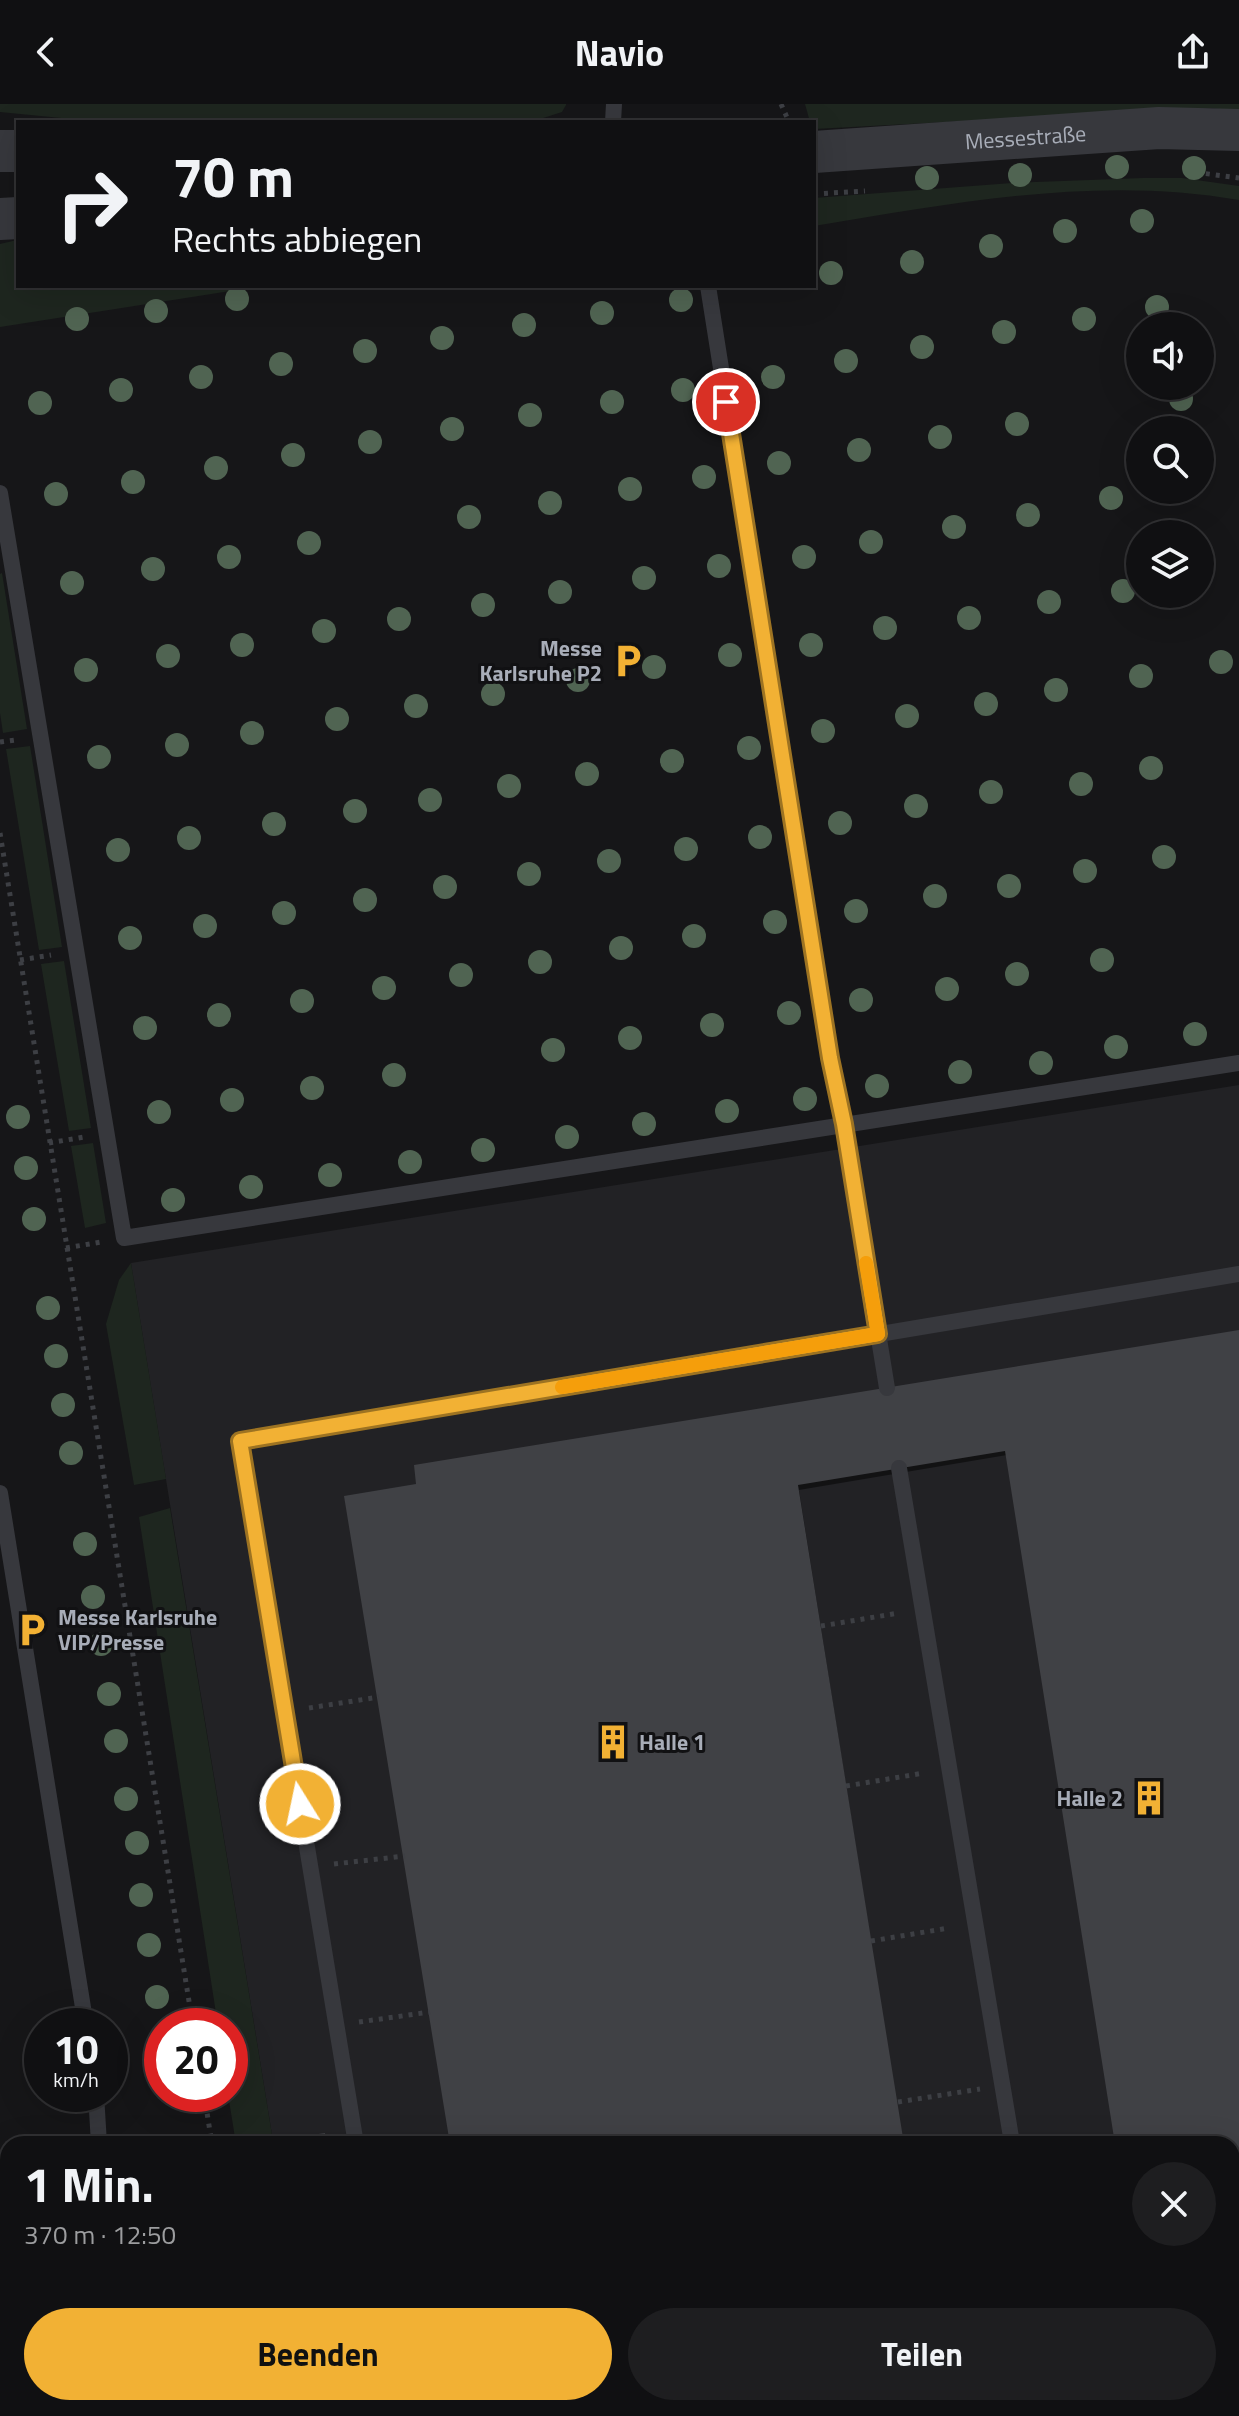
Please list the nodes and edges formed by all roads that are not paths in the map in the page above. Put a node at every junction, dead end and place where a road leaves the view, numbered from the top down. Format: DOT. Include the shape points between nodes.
graph roads {
  1 [pos="1239,130"];
  2 [pos="816,152"];
  3 [pos="708,288"];
  4 [pos="0,493"];
  5 [pos="1239,1063"];
  6 [pos="844,1124"];
  7 [pos="1239,1274"];
  8 [pos="878,1334"];
  9 [pos="887,1388"];
  10 [pos="899,1468"];
  11 [pos="0,1493"];
  12 [pos="83,2008"];
  13 [pos="97,2112"];
  14 [pos="99,2136"];
  15 [pos="355,2136"];
  16 [pos="1011,2136"];
  1 -- 2 [label="street, Messestraße" via="1159,128"];
  3 -- 6 [label="lane"];
  4 -- 6 [label="lane" via="124,1238"];
  5 -- 6 [label="lane"];
  6 -- 8 [label="lane"];
  7 -- 8 [label="lane"];
  8 -- 9 [label="lane"];
  8 -- 15 [label="lane" via="240,1441"];
  10 -- 16 [label="lane"];
  11 -- 12 [label="lane"];
  13 -- 14 [label="lane"];
}
